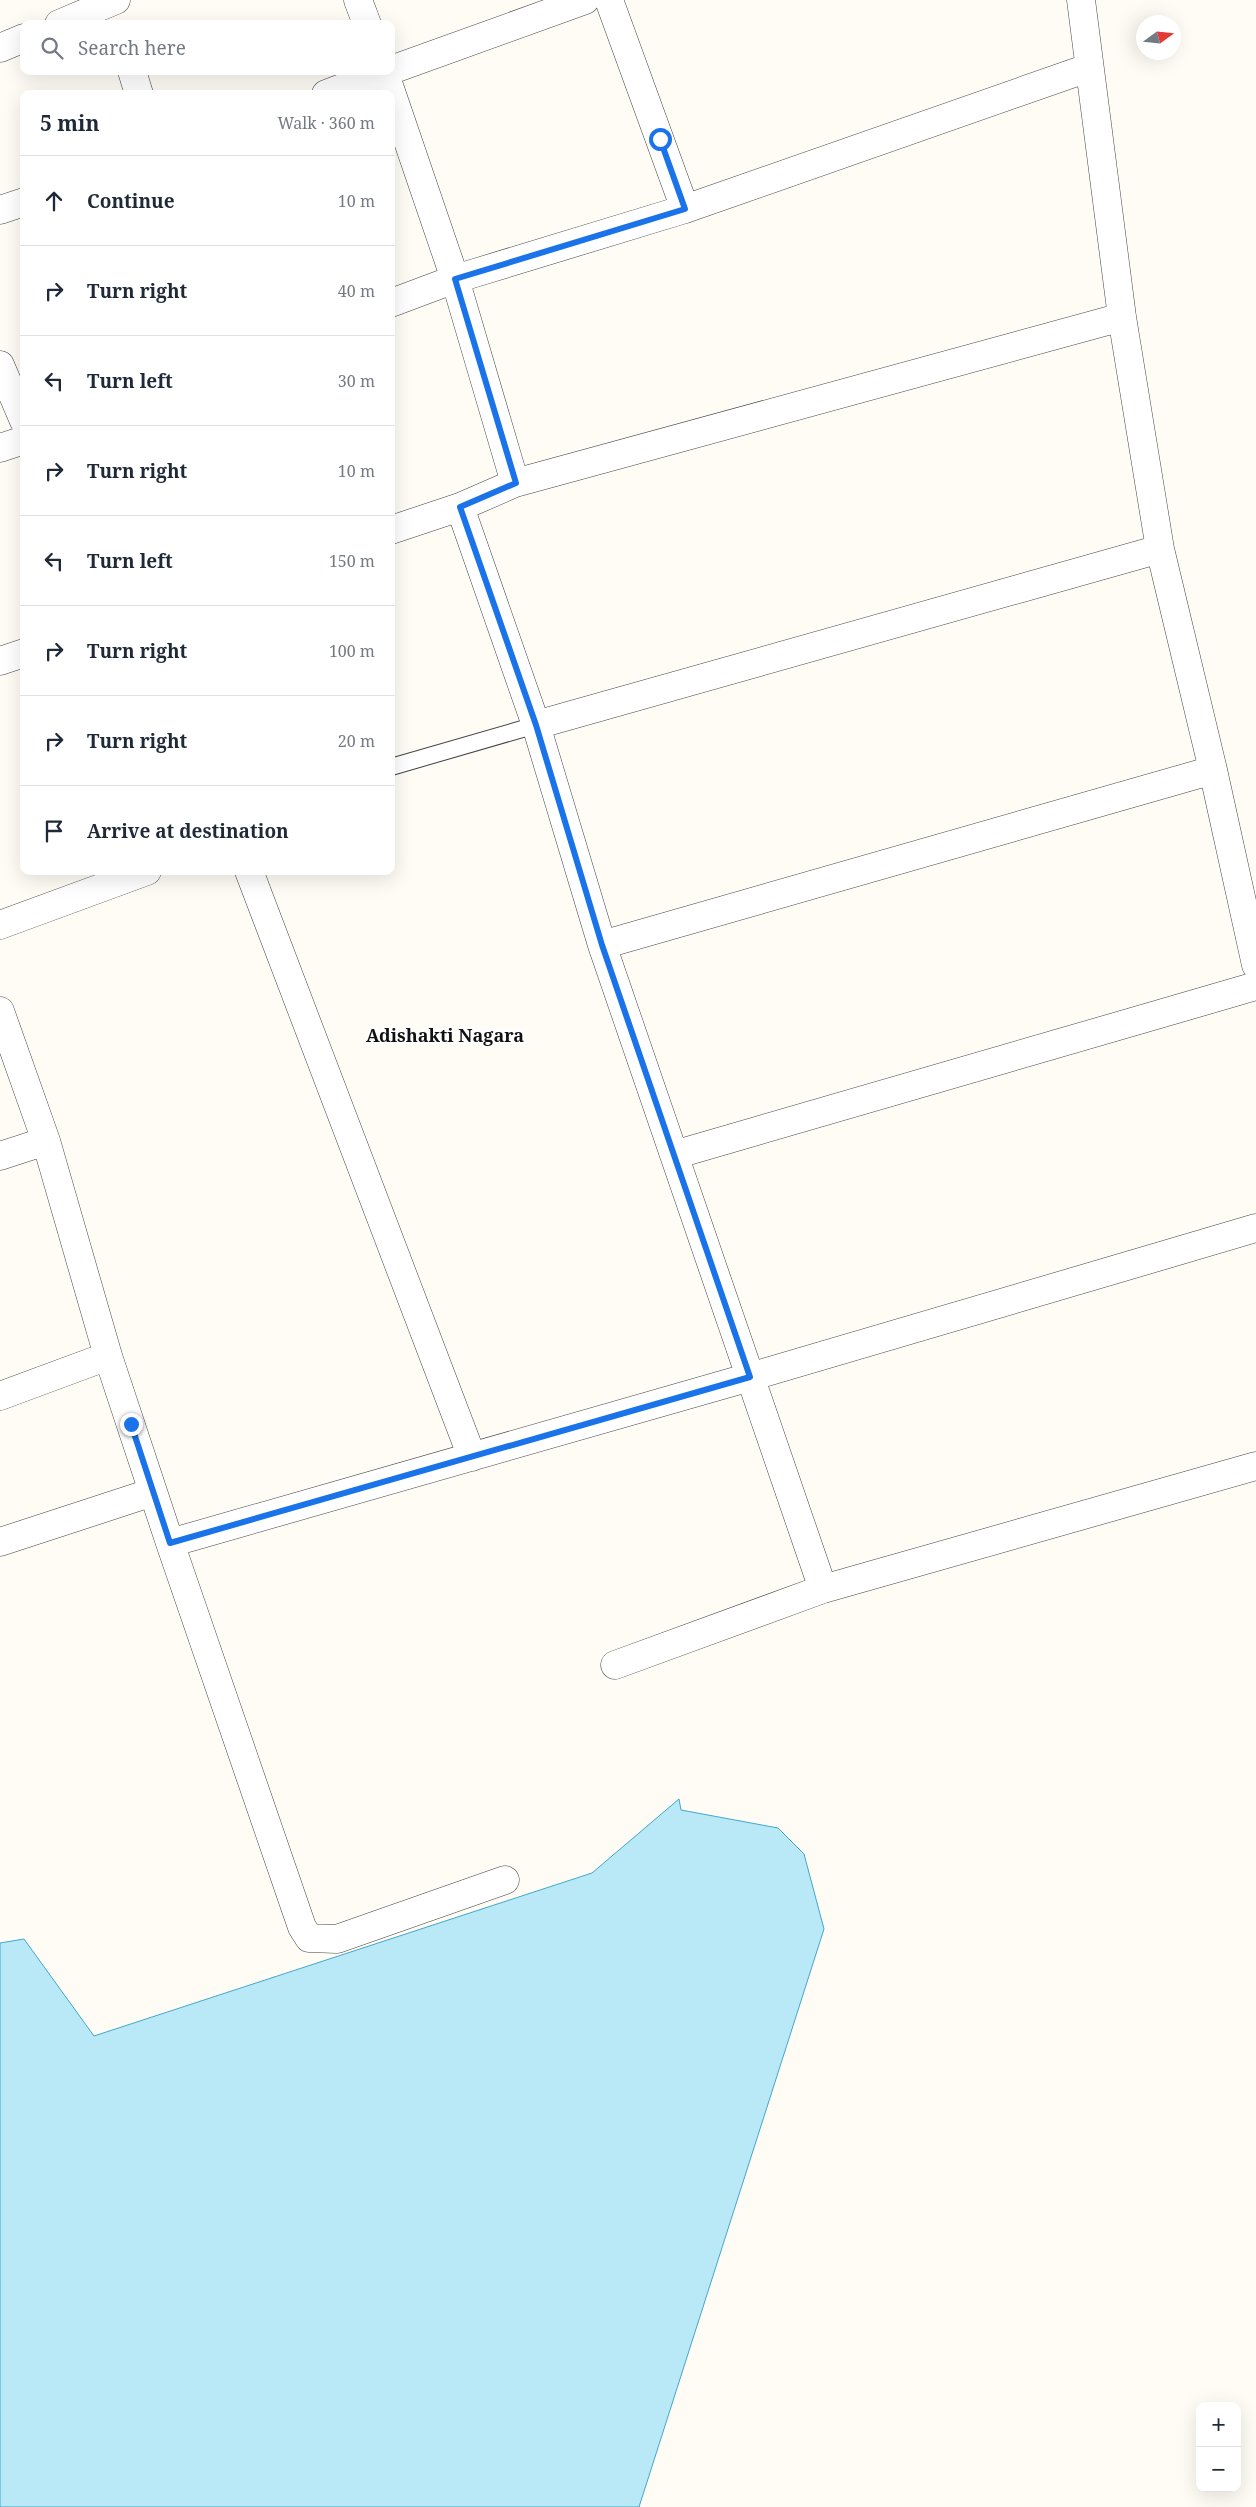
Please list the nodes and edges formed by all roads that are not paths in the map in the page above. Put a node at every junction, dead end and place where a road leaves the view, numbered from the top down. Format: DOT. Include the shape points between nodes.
graph roads {
  1 [pos="358,0"];
  2 [pos="584,0"];
  3 [pos="609,0"];
  4 [pos="1081,0"];
  5 [pos="112,7"];
  6 [pos="71,20"];
  7 [pos="366,20"];
  8 [pos="20,40"];
  9 [pos="0,48"];
  10 [pos="395,68"];
  11 [pos="1088,68"];
  12 [pos="133,75"];
  13 [pos="376,75"];
  14 [pos="388,75"];
  15 [pos="138,90"];
  16 [pos="337,90"];
  17 [pos="393,90"];
  18 [pos="395,95"];
  19 [pos="20,203"];
  20 [pos="685,209"];
  21 [pos="0,210"];
  22 [pos="455,279"];
  23 [pos="395,302"];
  24 [pos="1122,318"];
  25 [pos="0,365"];
  26 [pos="20,412"];
  27 [pos="20,441"];
  28 [pos="0,448"];
  29 [pos="516,483"];
  30 [pos="460,507"];
  31 [pos="395,529"];
  32 [pos="1160,549"];
  33 [pos="20,654"];
  34 [pos="0,661"];
  35 [pos="536,725"];
  36 [pos="395,766"];
  37 [pos="1213,770"];
  38 [pos="136,875"];
  39 [pos="252,875"];
  40 [pos="0,924"];
  41 [pos="602,945"];
  42 [pos="1256,965"];
  43 [pos="1256,986"];
  44 [pos="0,1011"];
  45 [pos="46,1141"];
  46 [pos="674,1155"];
  47 [pos="0,1156"];
  48 [pos="1256,1228"];
  49 [pos="108,1356"];
  50 [pos="750,1377"];
  51 [pos="0,1396"];
  52 [pos="472,1457"];
  53 [pos="1256,1466"];
  54 [pos="153,1492"];
  55 [pos="0,1542"];
  56 [pos="170,1543"];
  57 [pos="823,1589"];
  58 [pos="615,1665"];
  59 [pos="505,1880"];
  1 -- 7 [label="street"];
  2 -- 10 [label="street"];
  3 -- 20 [label="street"];
  4 -- 11 [label="street"];
  5 -- 6 [label="street"];
  8 -- 9 [label="street"];
  11 -- 20 [label="street"];
  11 -- 24 [label="street"];
  12 -- 15 [label="street"];
  13 -- 16 [label="street"];
  14 -- 17 [label="street"];
  18 -- 22 [label="street"];
  19 -- 21 [label="street"];
  20 -- 22 [label="street"];
  22 -- 23 [label="street"];
  22 -- 29 [label="street"];
  24 -- 29 [label="street"];
  24 -- 32 [label="street"];
  25 -- 26 [label="street"];
  27 -- 28 [label="street"];
  29 -- 30 [label="street"];
  30 -- 31 [label="street"];
  30 -- 35 [label="street"];
  32 -- 35 [label="street"];
  32 -- 37 [label="street"];
  33 -- 34 [label="street"];
  35 -- 36 [label="lane"];
  35 -- 41 [label="street"];
  37 -- 41 [label="street"];
  37 -- 42 [label="street"];
  38 -- 40 [label="street"];
  39 -- 52 [label="street"];
  41 -- 46 [label="street"];
  43 -- 46 [label="street"];
  44 -- 45 [label="street"];
  45 -- 47 [label="street"];
  45 -- 49 [label="street"];
  46 -- 50 [label="street"];
  48 -- 50 [label="street"];
  49 -- 51 [label="street"];
  49 -- 54 [label="street"];
  50 -- 52 [label="street"];
  50 -- 57 [label="street"];
  52 -- 56 [label="street"];
  53 -- 57 [label="street"];
  54 -- 55 [label="street"];
  54 -- 56 [label="street"];
  56 -- 59 [label="street" via="302,1927 309,1938 337,1940"];
  57 -- 58 [label="street"];
}
